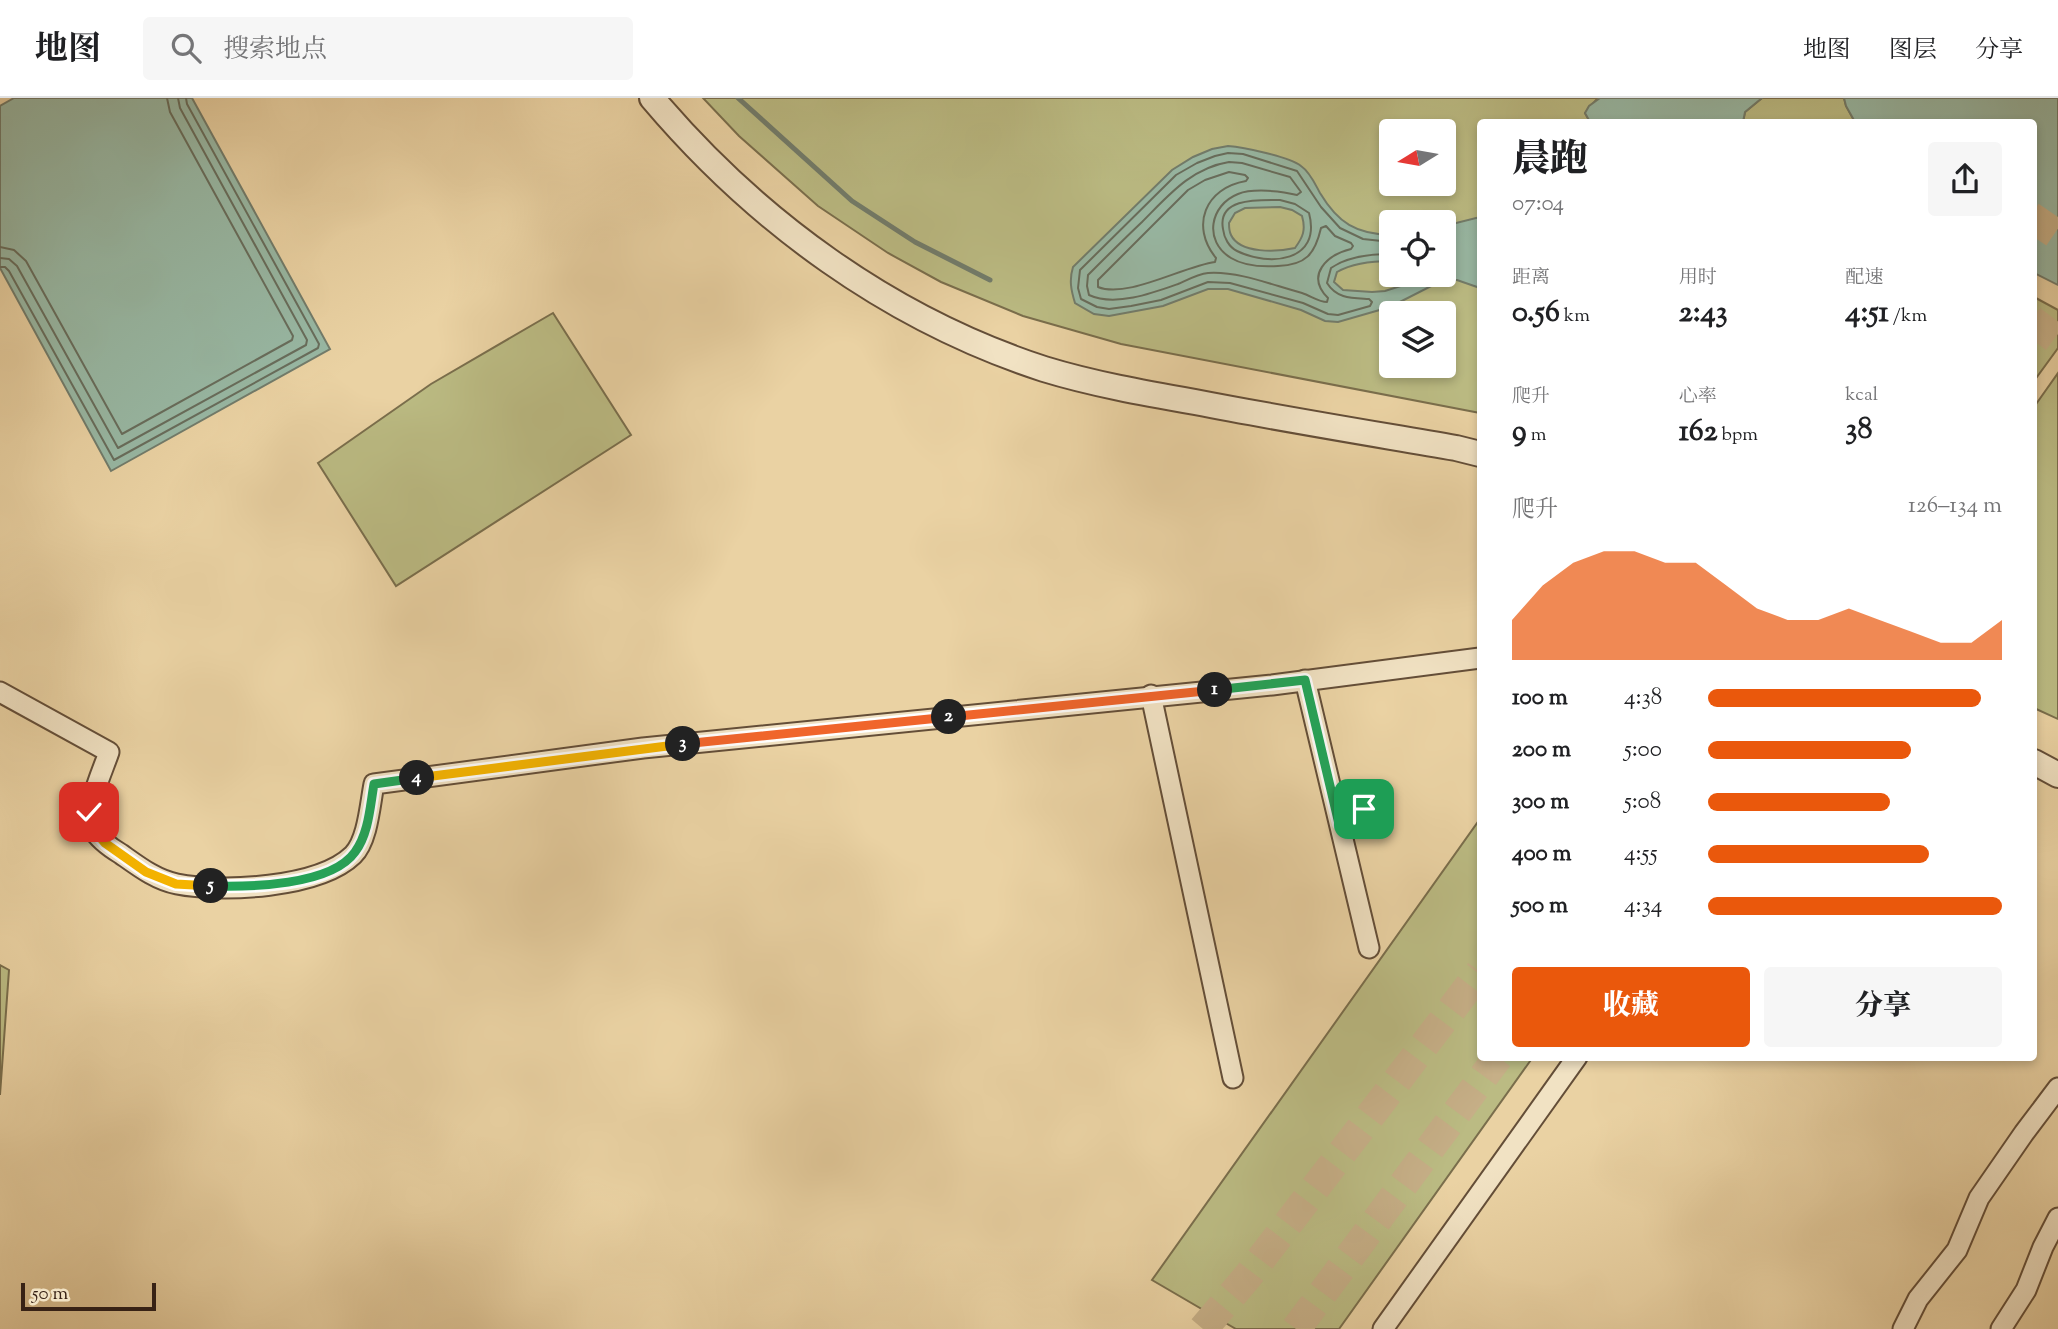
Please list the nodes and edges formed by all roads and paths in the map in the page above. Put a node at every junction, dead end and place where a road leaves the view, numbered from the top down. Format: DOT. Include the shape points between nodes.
graph roads {
  1 [pos="652,98"];
  2 [pos="1477,453"];
  3 [pos="1477,658"];
  4 [pos="1305,680"];
  5 [pos="0,692"];
  6 [pos="1151,695"];
  7 [pos="2037,764"];
  8 [pos="2058,775"];
  9 [pos="1364,809"];
  10 [pos="1339,824"];
  11 [pos="1369,948"];
  12 [pos="1574,1061"];
  13 [pos="1233,1078"];
  14 [pos="2058,1088"];
  15 [pos="2058,1218"];
  16 [pos="1383,1329"];
  17 [pos="1903,1329"];
  18 [pos="2001,1329"];
  1 -- 2 [label="street" via="737,188 796,237 918,316 988,348 1110,386"];
  3 -- 4 [label="street"];
  4 -- 6 [label="street"];
  4 -- 10 [label="street"];
  5 -- 6 [label="street" via="109,752 89,812 93,829 105,843 146,872 176,884 212,887 263,886 336,868 355,853 365,831 374,784 657,747"];
  6 -- 13 [label="street"];
  7 -- 8 [label="street"];
  9 -- 10 [label="lane"];
  10 -- 11 [label="street"];
  12 -- 16 [label="street"];
  14 -- 17 [label="street" via="1979,1198 1957,1250 1917,1298"];
  15 -- 18 [label="street" via="2026,1290"];
}
